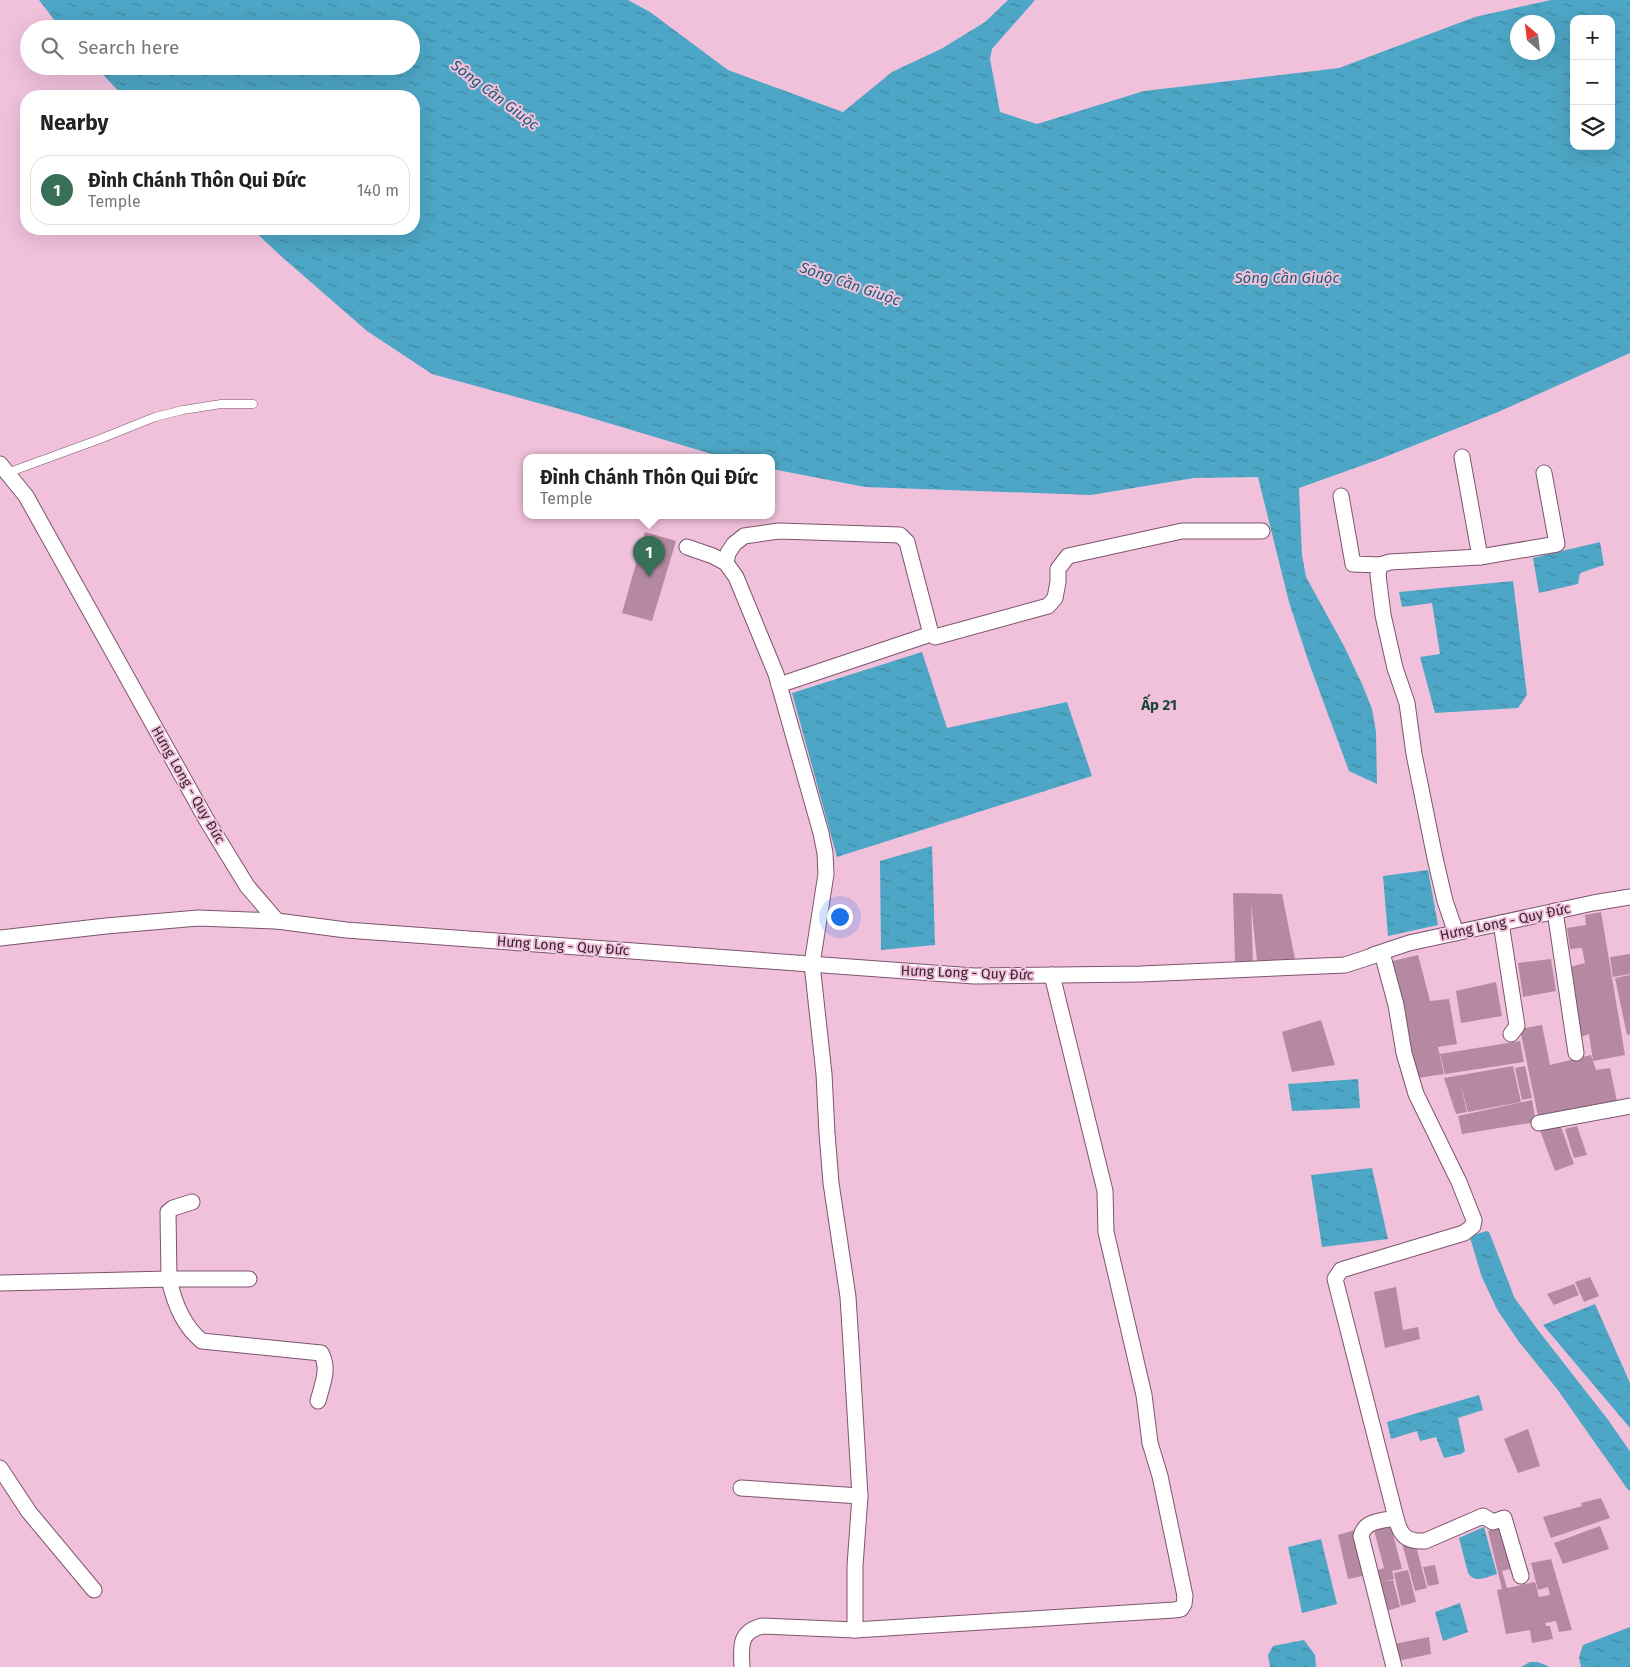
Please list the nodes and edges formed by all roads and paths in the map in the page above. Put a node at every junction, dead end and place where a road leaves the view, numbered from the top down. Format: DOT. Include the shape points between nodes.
graph roads {
  1 [pos="253,404"];
  2 [pos="1462,457"];
  3 [pos="4,468"];
  4 [pos="1544,473"];
  5 [pos="1341,496"];
  6 [pos="1262,531"];
  7 [pos="686,547"];
  8 [pos="1480,557"];
  9 [pos="726,563"];
  10 [pos="1380,565"];
  11 [pos="931,634"];
  12 [pos="779,685"];
  13 [pos="1630,897"];
  14 [pos="1555,911"];
  15 [pos="277,921"];
  16 [pos="1501,923"];
  17 [pos="1456,933"];
  18 [pos="0,938"];
  19 [pos="1382,953"];
  20 [pos="1366,958"];
  21 [pos="812,964"];
  22 [pos="1052,975"];
  23 [pos="1511,1034"];
  24 [pos="1576,1053"];
  25 [pos="1630,1106"];
  26 [pos="1539,1123"];
  27 [pos="192,1202"];
  28 [pos="248,1279"];
  29 [pos="169,1280"];
  30 [pos="0,1283"];
  31 [pos="318,1401"];
  32 [pos="0,1468"];
  33 [pos="741,1488"];
  34 [pos="860,1496"];
  35 [pos="1396,1518"];
  36 [pos="1521,1576"];
  37 [pos="94,1590"];
  38 [pos="855,1630"];
  39 [pos="742,1667"];
  40 [pos="1394,1667"];
  1 -- 3 [label="lane" via="221,404 182,410"];
  2 -- 8 [label="street"];
  3 -- 15 [label="street, Hưng Long - Quy Đức" via="26,496 206,819 247,886"];
  4 -- 8 [label="street" via="1557,544"];
  5 -- 10 [label="street" via="1353,564"];
  6 -- 11 [label="street" via="1182,531 1068,556 1058,569 1055,598 1048,606 935,637"];
  7 -- 9 [label="street"];
  8 -- 10 [label="street"];
  9 -- 11 [label="street" via="728,552 744,536 779,531 900,535 907,542"];
  9 -- 12 [label="street" via="736,577"];
  10 -- 17 [label="street" via="1378,575 1383,615 1407,703 1435,858"];
  11 -- 12 [label="street"];
  12 -- 21 [label="street" via="825,853 826,874"];
  13 -- 14 [label="street, Hưng Long - Quy Đức"];
  14 -- 16 [label="street, Hưng Long - Quy Đức"];
  14 -- 24 [label="street"];
  15 -- 18 [label="street" via="198,918"];
  15 -- 21 [label="street, Hưng Long - Quy Đức" via="346,930"];
  16 -- 17 [label="street, Hưng Long - Quy Đức"];
  16 -- 23 [label="street" via="1518,1026"];
  17 -- 19 [label="street, Hưng Long - Quy Đức"];
  19 -- 20 [label="street, Hưng Long - Quy Đức"];
  19 -- 22 [label="street, Hưng Long - Quy Đức" via="1345,965"];
  19 -- 35 [label="street" via="1416,1094 1474,1220 1473,1226 1464,1233 1341,1270 1335,1279"];
  21 -- 22 [label="street, Hưng Long - Quy Đức" via="974,976"];
  21 -- 34 [label="street" via="831,1183 848,1298"];
  22 -- 38 [label="street" via="1105,1191 1106,1232 1144,1395 1150,1443 1160,1476 1184,1604 1181,1609 1174,1610"];
  25 -- 26 [label="street"];
  27 -- 29 [label="street" via="168,1212"];
  28 -- 29 [label="street"];
  29 -- 30 [label="street"];
  29 -- 31 [label="street" via="188,1328 202,1341 321,1353 326,1369"];
  32 -- 37 [label="street" via="29,1512"];
  33 -- 34 [label="street"];
  34 -- 38 [label="street"];
  35 -- 36 [label="street" via="1403,1534 1409,1540 1418,1541 1425,1541 1483,1516 1493,1522 1504,1518"];
  35 -- 40 [label="street" via="1373,1522 1365,1527 1361,1536"];
  38 -- 39 [label="street" via="762,1626 752,1629 746,1635 742,1648"];
}
